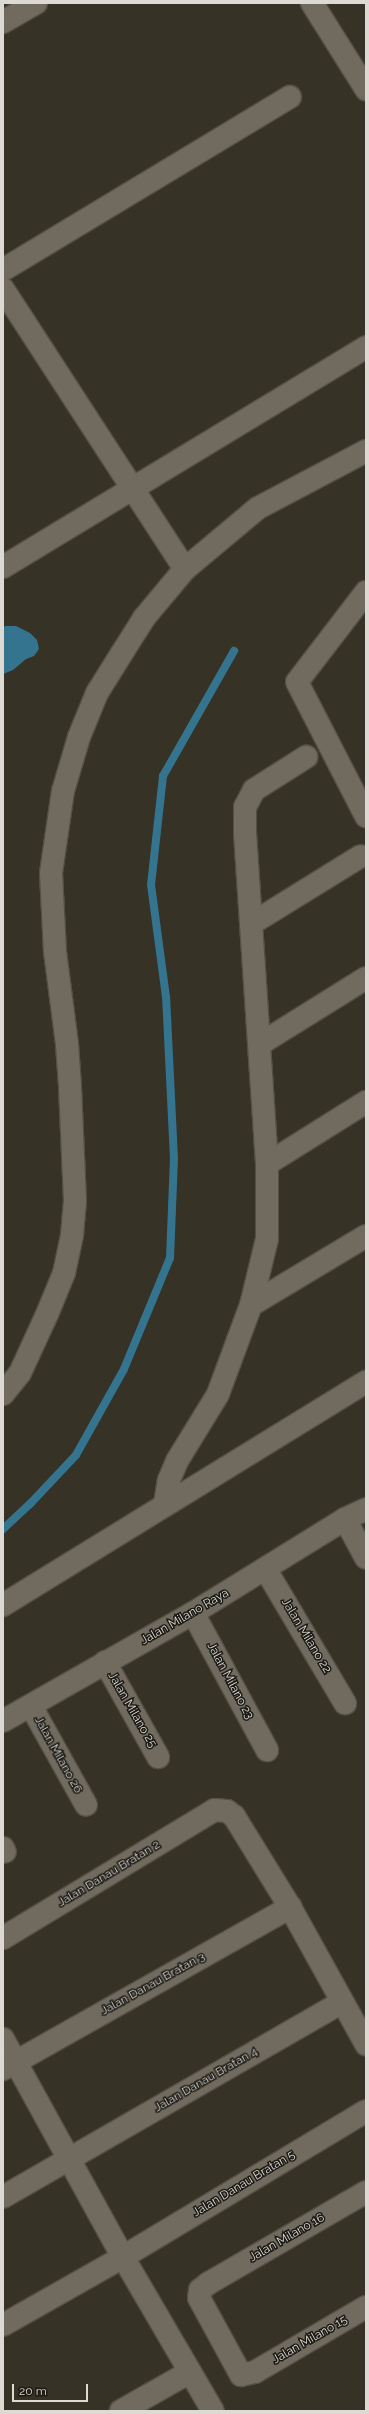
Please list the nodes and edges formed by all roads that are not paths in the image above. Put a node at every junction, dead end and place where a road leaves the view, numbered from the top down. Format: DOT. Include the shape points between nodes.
graph roads {
  1 [pos="36,3"];
  2 [pos="312,3"];
  3 [pos="3,22"];
  4 [pos="366,89"];
  5 [pos="290,97"];
  6 [pos="3,270"];
  7 [pos="3,289"];
  8 [pos="366,347"];
  9 [pos="366,451"];
  10 [pos="132,488"];
  11 [pos="3,567"];
  12 [pos="185,569"];
  13 [pos="366,592"];
  14 [pos="306,757"];
  15 [pos="366,816"];
  16 [pos="361,856"];
  17 [pos="251,924"];
  18 [pos="366,978"];
  19 [pos="260,1044"];
  20 [pos="366,1102"];
  21 [pos="267,1164"];
  22 [pos="366,1236"];
  23 [pos="251,1305"];
  24 [pos="366,1382"];
  25 [pos="3,1394"];
  26 [pos="165,1504"];
  27 [pos="366,1509"];
  28 [pos="345,1519"];
  29 [pos="366,1558"];
  30 [pos="266,1570"];
  31 [pos="3,1605"];
  32 [pos="193,1613"];
  33 [pos="105,1662"];
  34 [pos="345,1703"];
  35 [pos="31,1706"];
  36 [pos="3,1721"];
  37 [pos="267,1750"];
  38 [pos="158,1757"];
  39 [pos="86,1805"];
  40 [pos="290,1907"];
  41 [pos="3,1938"];
  42 [pos="342,2002"];
  43 [pos="3,2039"];
  44 [pos="366,2044"];
  45 [pos="9,2065"];
  46 [pos="366,2111"];
  47 [pos="69,2159"];
  48 [pos="366,2192"];
  49 [pos="3,2197"];
  50 [pos="123,2257"];
  51 [pos="366,2307"];
  52 [pos="3,2325"];
  53 [pos="190,2372"];
  54 [pos="255,2372"];
  55 [pos="121,2411"];
  56 [pos="213,2411"];
  1 -- 3 [label="street"];
  2 -- 4 [label="street"];
  5 -- 6 [label="street"];
  7 -- 10 [label="street"];
  8 -- 10 [label="street"];
  9 -- 12 [label="street" via="258,508"];
  10 -- 11 [label="street"];
  10 -- 12 [label="street"];
  12 -- 25 [label="street" via="144,618 97,693 79,737 62,791 51,873 54,930 70,1086 75,1201 72,1235 64,1273 48,1312 20,1373"];
  13 -- 15 [label="street" via="297,682"];
  14 -- 17 [label="street" via="254,790 245,807"];
  16 -- 17 [label="street"];
  17 -- 19 [label="street"];
  18 -- 19 [label="street"];
  19 -- 21 [label="street"];
  20 -- 21 [label="street"];
  21 -- 23 [label="street" via="267,1239"];
  22 -- 23 [label="street"];
  23 -- 26 [label="street" via="218,1394 176,1461 169,1480"];
  24 -- 26 [label="street"];
  26 -- 31 [label="street"];
  27 -- 28 [label="street, Jalan Milano Raya"];
  28 -- 29 [label="street"];
  28 -- 30 [label="street, Jalan Milano Raya"];
  30 -- 32 [label="street, Jalan Milano Raya"];
  30 -- 34 [label="street, Jalan Milano 22"];
  32 -- 33 [label="street, Jalan Milano Raya"];
  32 -- 37 [label="street, Jalan Milano 23"];
  33 -- 35 [label="street, Jalan Milano Raya"];
  33 -- 38 [label="street, Jalan Milano 25"];
  35 -- 36 [label="street, Jalan Milano Raya"];
  35 -- 39 [label="street, Jalan Milano 26"];
  40 -- 41 [label="street, Jalan Danau Bratan 2" via="234,1816 227,1811 214,1810"];
  40 -- 42 [label="street"];
  40 -- 45 [label="street, Jalan Danau Bratan 3"];
  42 -- 44 [label="street"];
  42 -- 47 [label="street, Jalan Danau Bratan 4"];
  43 -- 45 [label="street"];
  45 -- 47 [label="street"];
  46 -- 50 [label="street, Jalan Danau Bratan 5"];
  47 -- 49 [label="street, Jalan Danau Bratan 4"];
  47 -- 50 [label="street"];
  48 -- 54 [label="street, Jalan Milano 16" via="200,2290 198,2298 241,2374"];
  50 -- 52 [label="street, Jalan Danau Bratan 5"];
  50 -- 53 [label="street"];
  51 -- 54 [label="street, Jalan Milano 15"];
  53 -- 55 [label="street"];
  53 -- 56 [label="street"];
}
